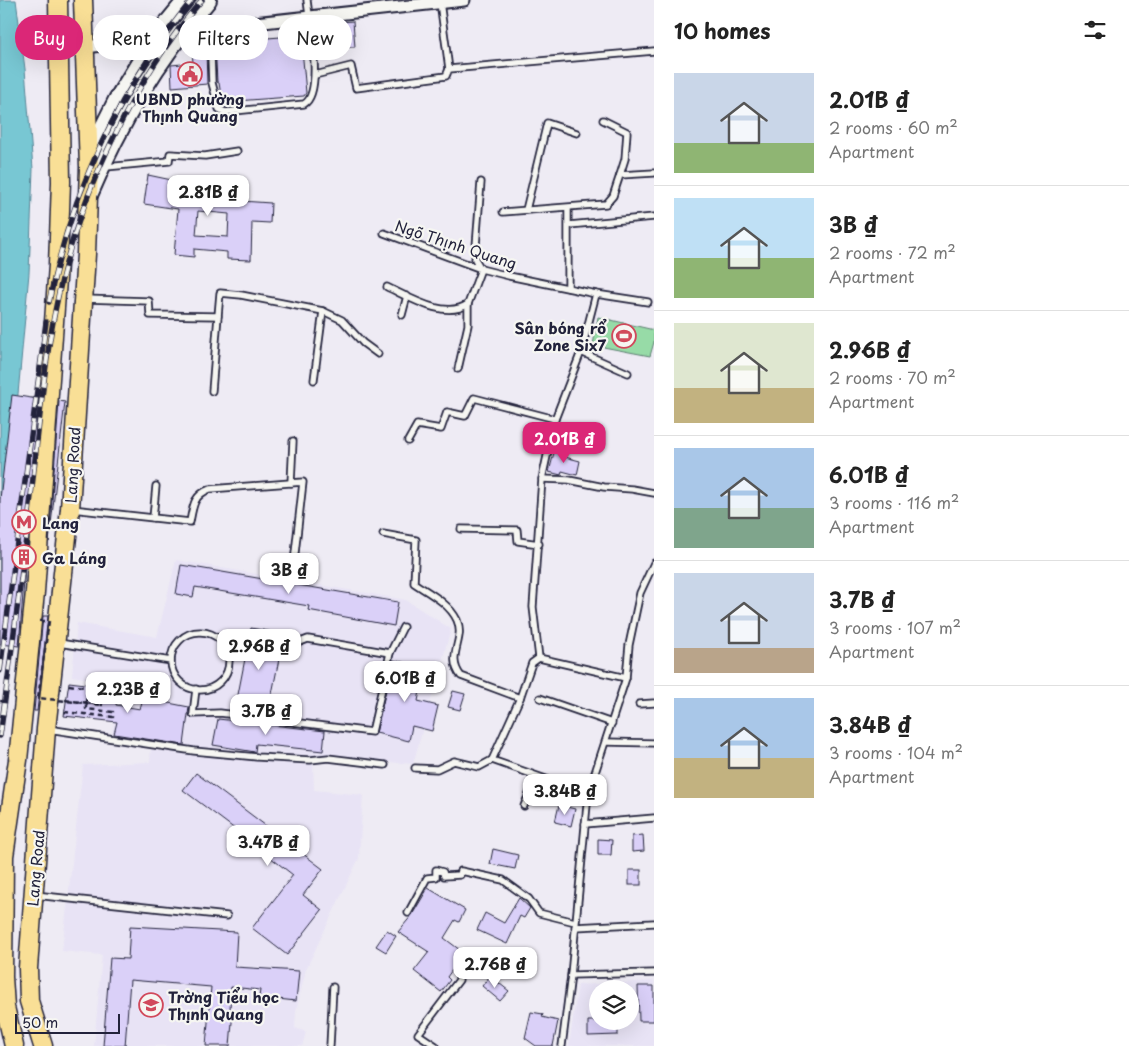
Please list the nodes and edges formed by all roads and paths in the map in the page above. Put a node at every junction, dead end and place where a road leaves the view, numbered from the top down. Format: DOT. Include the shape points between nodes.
graph roads {
  1 [pos="58,0"];
  2 [pos="83,0"];
  3 [pos="183,0"];
  4 [pos="208,0"];
  5 [pos="307,0"];
  6 [pos="464,0"];
  7 [pos="440,2"];
  8 [pos="387,4"];
  9 [pos="195,15"];
  10 [pos="309,15"];
  11 [pos="316,15"];
  12 [pos="169,17"];
  13 [pos="179,34"];
  14 [pos="93,46"];
  15 [pos="86,47"];
  16 [pos="654,51"];
  17 [pos="138,60"];
  18 [pos="211,60"];
  19 [pos="313,60"];
  20 [pos="449,69"];
  21 [pos="315,75"];
  22 [pos="604,120"];
  23 [pos="577,133"];
  24 [pos="89,150"];
  25 [pos="237,151"];
  26 [pos="101,167"];
  27 [pos="654,173"];
  28 [pos="620,174"];
  29 [pos="481,182"];
  30 [pos="89,195"];
  31 [pos="568,208"];
  32 [pos="526,210"];
  33 [pos="504,212"];
  34 [pos="654,217"];
  35 [pos="569,225"];
  36 [pos="384,233"];
  37 [pos="481,269"];
  38 [pos="387,287"];
  39 [pos="568,288"];
  40 [pos="596,294"];
  41 [pos="407,296"];
  42 [pos="82,298"];
  43 [pos="648,302"];
  44 [pos="468,304"];
  45 [pos="323,311"];
  46 [pos="402,315"];
  47 [pos="218,316"];
  48 [pos="581,352"];
  49 [pos="378,354"];
  50 [pos="458,369"];
  51 [pos="628,372"];
  52 [pos="314,380"];
  53 [pos="212,391"];
  54 [pos="554,419"];
  55 [pos="293,441"];
  56 [pos="408,441"];
  57 [pos="542,479"];
  58 [pos="291,483"];
  59 [pos="156,486"];
  60 [pos="654,493"];
  61 [pos="70,508"];
  62 [pos="153,518"];
  63 [pos="461,529"];
  64 [pos="383,534"];
  65 [pos="539,544"];
  66 [pos="654,562"];
  67 [pos="293,571"];
  68 [pos="35,592"];
  69 [pos="61,595"];
  70 [pos="40,621"];
  71 [pos="403,627"];
  72 [pos="57,642"];
  73 [pos="295,644"];
  74 [pos="390,654"];
  75 [pos="539,658"];
  76 [pos="171,661"];
  77 [pos="626,678"];
  78 [pos="69,685"];
  79 [pos="196,689"];
  80 [pos="520,698"];
  81 [pos="540,698"];
  82 [pos="62,700"];
  83 [pos="86,703"];
  84 [pos="654,703"];
  85 [pos="639,704"];
  86 [pos="64,712"];
  87 [pos="612,723"];
  88 [pos="46,729"];
  89 [pos="606,742"];
  90 [pos="654,743"];
  91 [pos="492,760"];
  92 [pos="385,765"];
  93 [pos="415,768"];
  94 [pos="587,797"];
  95 [pos="524,806"];
  96 [pos="654,818"];
  97 [pos="585,824"];
  98 [pos="1,858"];
  99 [pos="33,894"];
  100 [pos="408,913"];
  101 [pos="227,916"];
  102 [pos="654,923"];
  103 [pos="575,924"];
  104 [pos="654,973"];
  105 [pos="572,975"];
  106 [pos="459,980"];
  107 [pos="333,987"];
  108 [pos="14,1046"];
  109 [pos="43,1046"];
  110 [pos="330,1046"];
  111 [pos="436,1046"];
  112 [pos="562,1046"];
  1 -- 68 [label="main road, Lang Road" via="61,172 58,265"];
  2 -- 15 [label="main road, Lang Road"];
  3 -- 12 [label="street"];
  4 -- 9 [label="main road"];
  5 -- 10 [label="lane"];
  6 -- 7 [label="street"];
  7 -- 8 [label="street"];
  7 -- 20 [label="lane"];
  8 -- 11 [label="street"];
  13 -- 26 [label="main road" via="115,135"];
  14 -- 15 [label="street"];
  15 -- 24 [label="main road, Lang Road"];
  16 -- 20 [label="lane"];
  17 -- 24 [label="street"];
  18 -- 21 [label="lane" via="216,104 222,111 304,104 310,99"];
  19 -- 21 [label="lane"];
  20 -- 21 [label="lane" via="446,76 356,88 351,66"];
  22 -- 28 [label="lane" via="627,132"];
  23 -- 32 [label="lane" via="547,123"];
  24 -- 30 [label="main road, Lang Road"];
  25 -- 26 [label="lane" via="205,156 170,154 169,162"];
  26 -- 30 [label="main road"];
  27 -- 28 [label="lane"];
  28 -- 31 [label="lane" via="613,196 606,204"];
  29 -- 37 [label="lane" via="475,259"];
  30 -- 42 [label="main road, Lang Road"];
  31 -- 32 [label="lane"];
  31 -- 35 [label="lane"];
  32 -- 33 [label="lane"];
  34 -- 35 [label="lane"];
  35 -- 39 [label="lane"];
  36 -- 37 [label="lane, Ngõ Thịnh Quang"];
  37 -- 39 [label="lane, Ngõ Thịnh Quang"];
  37 -- 44 [label="lane"];
  38 -- 41 [label="lane"];
  39 -- 40 [label="lane, Ngõ Thịnh Quang"];
  40 -- 43 [label="lane, Ngõ Thịnh Quang"];
  40 -- 48 [label="lane"];
  41 -- 44 [label="lane" via="439,309"];
  41 -- 46 [label="lane"];
  42 -- 47 [label="lane" via="149,301 150,315"];
  42 -- 61 [label="main road, Lang Road"];
  44 -- 50 [label="lane" via="468,325"];
  45 -- 47 [label="lane" via="220,293"];
  45 -- 49 [label="lane" via="342,320"];
  45 -- 52 [label="lane"];
  47 -- 53 [label="lane"];
  48 -- 51 [label="lane"];
  48 -- 54 [label="lane"];
  54 -- 56 [label="lane" via="474,398 465,416 447,412 441,429 417,425"];
  54 -- 57 [label="lane"];
  55 -- 58 [label="lane"];
  57 -- 60 [label="lane"];
  57 -- 65 [label="lane"];
  58 -- 62 [label="lane" via="210,489 194,500 190,522"];
  58 -- 67 [label="lane" via="304,482"];
  59 -- 62 [label="lane"];
  61 -- 62 [label="lane"];
  61 -- 69 [label="main road, Lang Road"];
  63 -- 65 [label="lane" via="517,530 518,541"];
  64 -- 80 [label="lane" via="416,540 414,583 438,599 458,621 454,662 461,676"];
  65 -- 75 [label="lane" via="533,608"];
  66 -- 77 [label="lane" via="640,593"];
  68 -- 69 [label="main road"];
  68 -- 98 [label="main road, Lang Road" via="18,760"];
  69 -- 72 [label="main road, Lang Road"];
  70 -- 83 [label="path, bridge" via="49,621 38,698"];
  71 -- 74 [label="lane"];
  72 -- 76 [label="lane"];
  72 -- 88 [label="main road, Lang Road"];
  73 -- 74 [label="lane" via="308,639"];
  74 -- 79 [label="lane" via="372,732 220,713 193,714"];
  75 -- 77 [label="lane"];
  75 -- 80 [label="lane" via="532,663"];
  76 -- 79 [label="lane" via="178,680"];
  76 -- 79 [label="lane" via="177,644 192,633 211,634 219,639 229,655 227,673 214,687"];
  77 -- 87 [label="lane"];
  78 -- 83 [label="path, bridge" via="114,691 114,698 87,695"];
  80 -- 91 [label="lane"];
  81 -- 87 [label="lane"];
  82 -- 83 [label="path, bridge" via="103,705"];
  83 -- 86 [label="path" via="86,708 113,712 112,717"];
  84 -- 85 [label="lane"];
  87 -- 89 [label="lane"];
  88 -- 92 [label="lane" via="194,751 310,760 328,758"];
  88 -- 99 [label="main road, Lang Road"];
  89 -- 90 [label="lane"];
  89 -- 94 [label="lane"];
  91 -- 93 [label="lane" via="478,767 454,761 437,769"];
  91 -- 94 [label="lane"];
  94 -- 95 [label="lane" via="534,782"];
  94 -- 97 [label="lane"];
  96 -- 97 [label="lane"];
  97 -- 103 [label="lane"];
  98 -- 108 [label="main road, Lang Road" via="5,1006"];
  99 -- 101 [label="lane"];
  99 -- 109 [label="main road, Lang Road" via="28,987"];
  100 -- 103 [label="lane" via="427,878 436,877 436,870 443,872 444,876 460,875 461,871 503,880 529,899 539,913"];
  102 -- 103 [label="lane"];
  103 -- 105 [label="lane"];
  104 -- 105 [label="lane"];
  105 -- 112 [label="lane"];
  106 -- 111 [label="lane" via="418,1034"];
  107 -- 110 [label="lane"];
}
